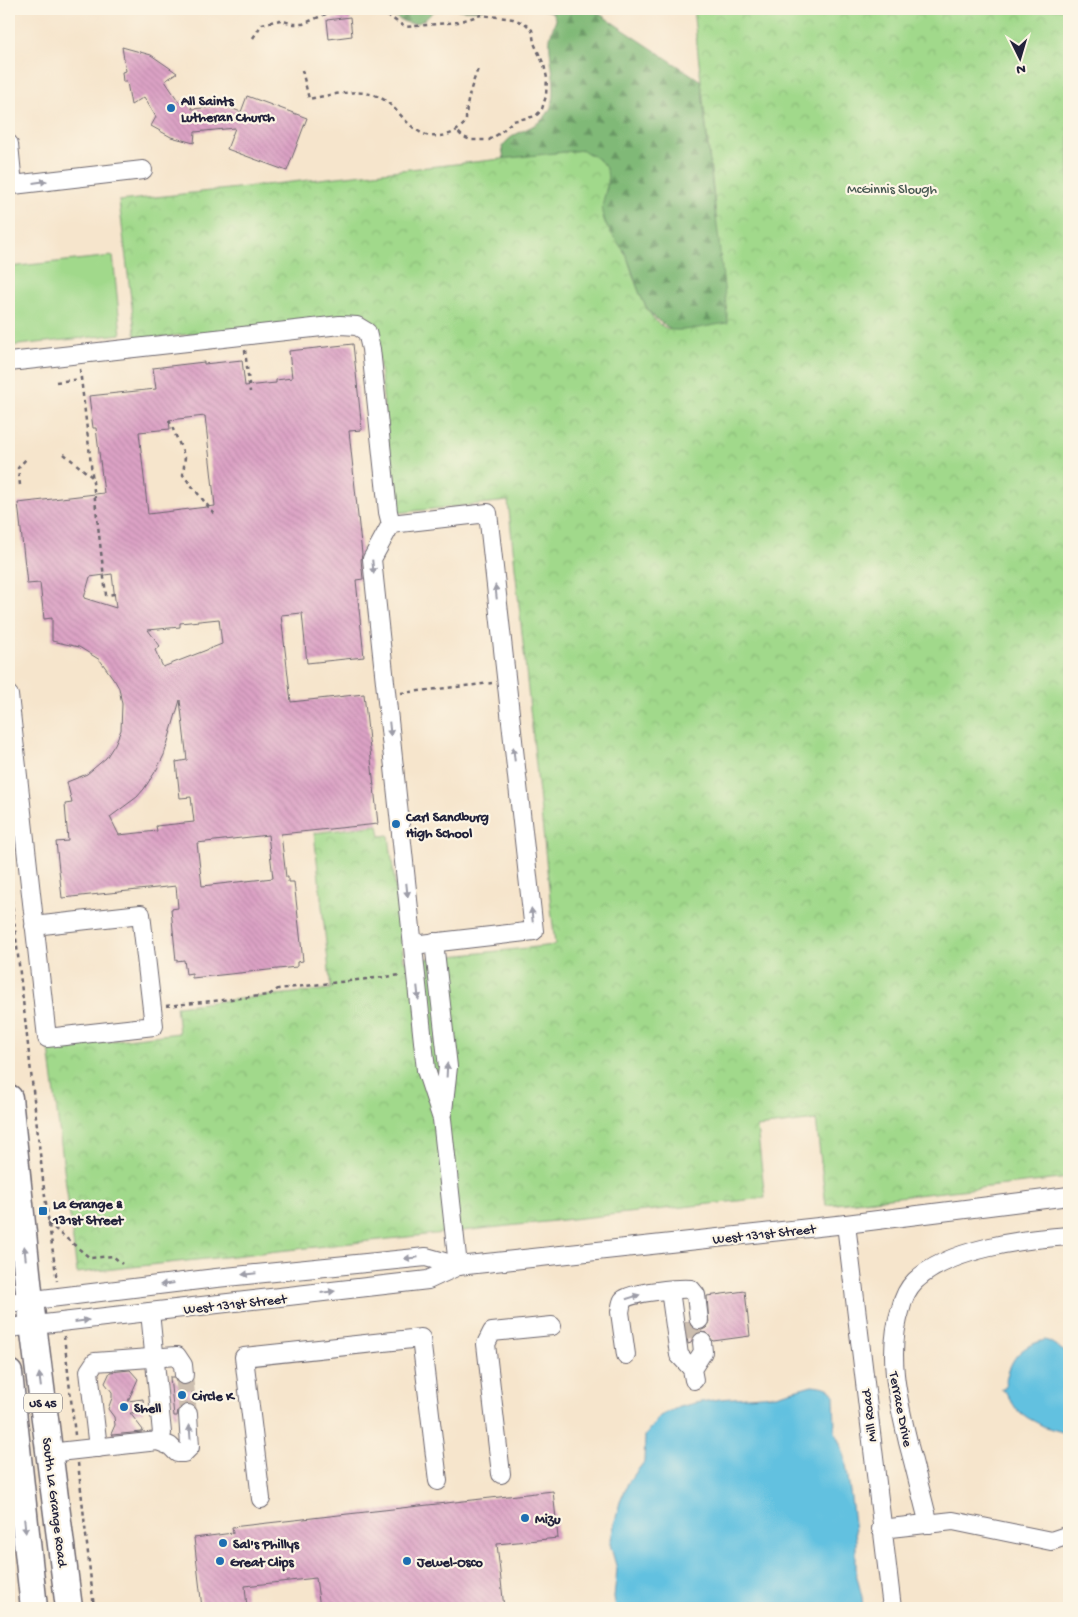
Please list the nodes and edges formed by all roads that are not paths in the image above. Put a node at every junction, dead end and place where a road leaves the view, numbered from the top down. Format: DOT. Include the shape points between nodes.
graph roads {
  1 [pos="9,145"];
  2 [pos="143,170"];
  3 [pos="9,362"];
  4 [pos="391,524"];
  5 [pos="9,695"];
  6 [pos="12,745"];
  7 [pos="12,764"];
  8 [pos="34,926"];
  9 [pos="434,942"];
  10 [pos="413,944"];
  11 [pos="9,1098"];
  12 [pos="442,1119"];
  13 [pos="1069,1196"];
  14 [pos="846,1224"];
  15 [pos="1069,1236"];
  16 [pos="458,1266"];
  17 [pos="678,1290"];
  18 [pos="150,1312"];
  19 [pos="20,1315"];
  20 [pos="691,1321"];
  21 [pos="552,1326"];
  22 [pos="694,1343"];
  23 [pos="626,1355"];
  24 [pos="154,1357"];
  25 [pos="9,1373"];
  26 [pos="184,1375"];
  27 [pos="188,1414"];
  28 [pos="158,1441"];
  29 [pos="98,1448"];
  30 [pos="49,1453"];
  31 [pos="13,1457"];
  32 [pos="501,1474"];
  33 [pos="438,1481"];
  34 [pos="261,1499"];
  35 [pos="929,1524"];
  36 [pos="882,1529"];
  37 [pos="1069,1534"];
  38 [pos="34,1608"];
  39 [pos="69,1608"];
  40 [pos="892,1608"];
  1 -- 2 [label="street, one-way" via="13,185"];
  3 -- 4 [label="street" via="330,326 356,326 366,332 369,340"];
  9 -- 4 [label="street, one-way" via="534,931 488,513"];
  4 -- 10 [label="street, one-way" via="372,559"];
  5 -- 6 [label="street"];
  6 -- 7 [label="street"];
  7 -- 8 [label="street"];
  8 -- 8 [label="street" via="141,914 154,1026 47,1038"];
  9 -- 10 [label="street"];
  12 -- 9 [label="street, one-way" via="448,1067"];
  10 -- 12 [label="street, one-way" via="426,1070"];
  19 -- 11 [label="highway, South La Grange Road / US 45, one-way"];
  12 -- 16 [label="street"];
  13 -- 14 [label="street, West 131st Street"];
  14 -- 16 [label="street, West 131st Street"];
  14 -- 36 [label="street, Mill Road"];
  15 -- 35 [label="street, Terrace Drive" via="1007,1244 948,1259 913,1282 904,1298 893,1341 893,1364 898,1401"];
  18 -- 16 [label="street, West 131st Street, one-way" via="428,1280"];
  16 -- 19 [label="street, West 131st Street, one-way" via="426,1257 216,1278"];
  17 -- 20 [label="street"];
  17 -- 22 [label="street" via="679,1355 692,1369"];
  23 -- 17 [label="street, one-way" via="620,1312 623,1300 637,1294"];
  19 -- 18 [label="street, West 131st Street, one-way"];
  18 -- 24 [label="street"];
  30 -- 19 [label="highway, South La Grange Road / US 45, one-way"];
  21 -- 32 [label="street" via="492,1332 486,1344"];
  24 -- 26 [label="street" via="177,1356 183,1365"];
  24 -- 28 [label="street" via="162,1432"];
  24 -- 29 [label="street" via="96,1362 89,1371"];
  25 -- 31 [label="highway, US 45"];
  28 -- 27 [label="street, one-way" via="176,1453 184,1453 190,1447"];
  28 -- 29 [label="street"];
  29 -- 30 [label="street"];
  30 -- 39 [label="highway, South La Grange Road / US 45"];
  31 -- 38 [label="highway, US 45, one-way"];
  33 -- 34 [label="street" via="421,1338 244,1357"];
  35 -- 36 [label="street"];
  35 -- 37 [label="street" via="953,1522 1051,1541"];
  36 -- 40 [label="street, Mill Road"];
}
